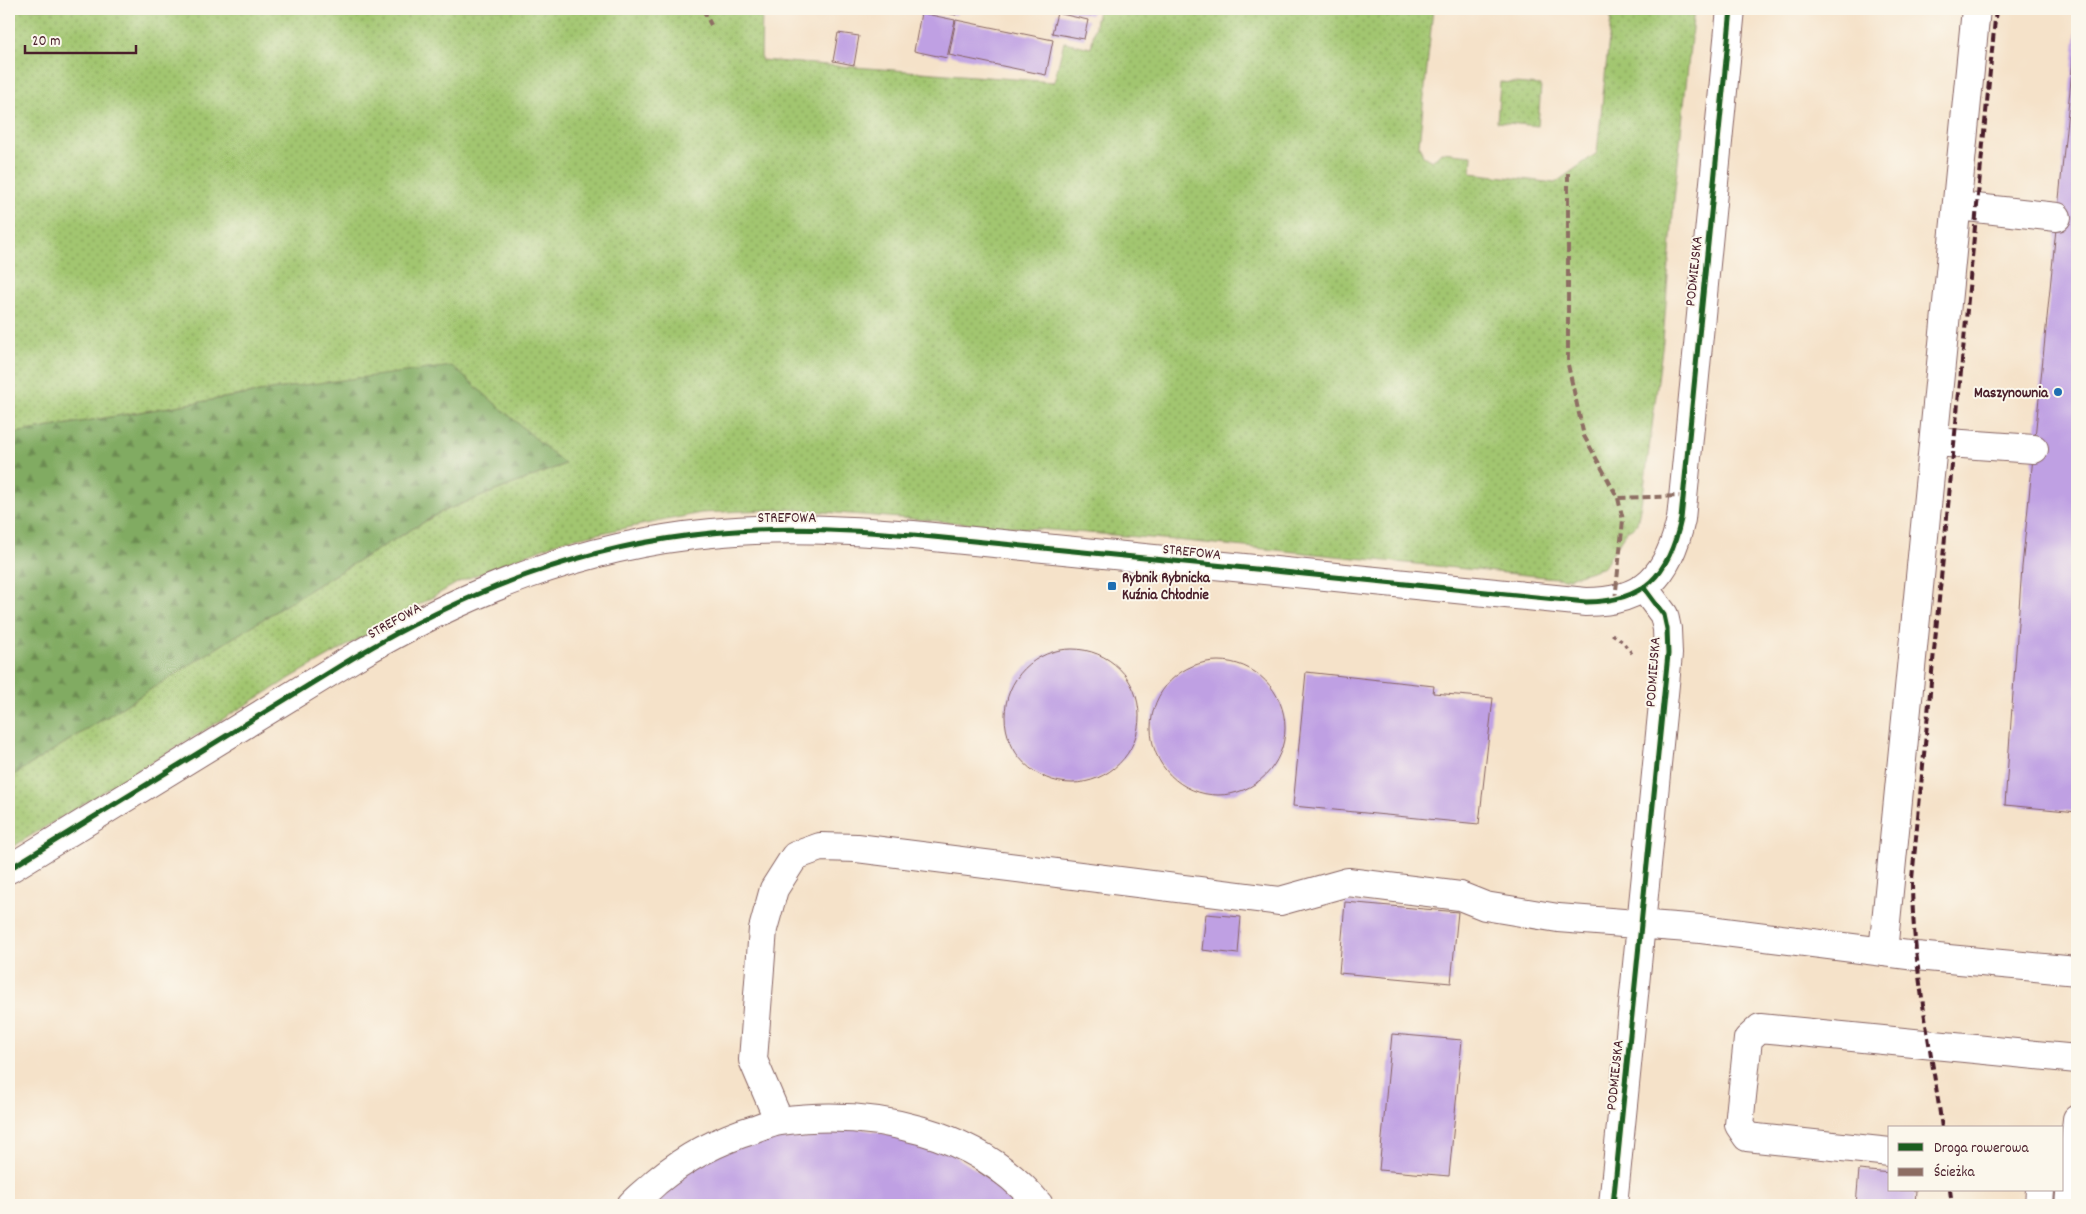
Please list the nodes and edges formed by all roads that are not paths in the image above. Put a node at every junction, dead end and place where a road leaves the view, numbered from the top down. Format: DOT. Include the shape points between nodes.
graph roads {
  1 [pos="1731,9"];
  2 [pos="1976,9"];
  3 [pos="1958,206"];
  4 [pos="2057,216"];
  5 [pos="1934,442"];
  6 [pos="2034,449"];
  7 [pos="1644,588"];
  8 [pos="9,869"];
  9 [pos="1641,924"];
  10 [pos="1883,952"];
  11 [pos="2077,971"];
  12 [pos="2077,1058"];
  13 [pos="2077,1119"];
  14 [pos="779,1121"];
  15 [pos="1888,1152"];
  16 [pos="2067,1171"];
  17 [pos="2040,1192"];
  18 [pos="631,1205"];
  19 [pos="1039,1205"];
  20 [pos="1613,1205"];
  21 [pos="2038,1205"];
  22 [pos="2069,1205"];
  1 -- 7 [label="street, PODMIEJSKA" via="1681,520 1665,565"];
  2 -- 3 [label="street"];
  3 -- 4 [label="street"];
  3 -- 5 [label="street"];
  5 -- 6 [label="street"];
  5 -- 10 [label="street"];
  7 -- 8 [label="street, STREFOWA" via="1615,601 1586,602 836,530 737,531 648,542 587,555 526,575 430,615 353,658"];
  7 -- 9 [label="street, PODMIEJSKA" via="1664,615 1668,654"];
  9 -- 10 [label="street"];
  9 -- 14 [label="street" via="1558,918 1485,906 1460,896 1348,882 1280,901 857,848 820,848 795,856 774,889 763,929 753,1060"];
  9 -- 20 [label="street, PODMIEJSKA"];
  10 -- 11 [label="street"];
  12 -- 15 [label="street" via="1760,1028 1748,1039 1740,1125 1747,1137"];
  13 -- 16 [label="street"];
  14 -- 18 [label="street" via="725,1138 677,1164"];
  14 -- 19 [label="street" via="834,1117 891,1122 940,1135 991,1162"];
  16 -- 22 [label="street"];
  17 -- 21 [label="street"];
}
